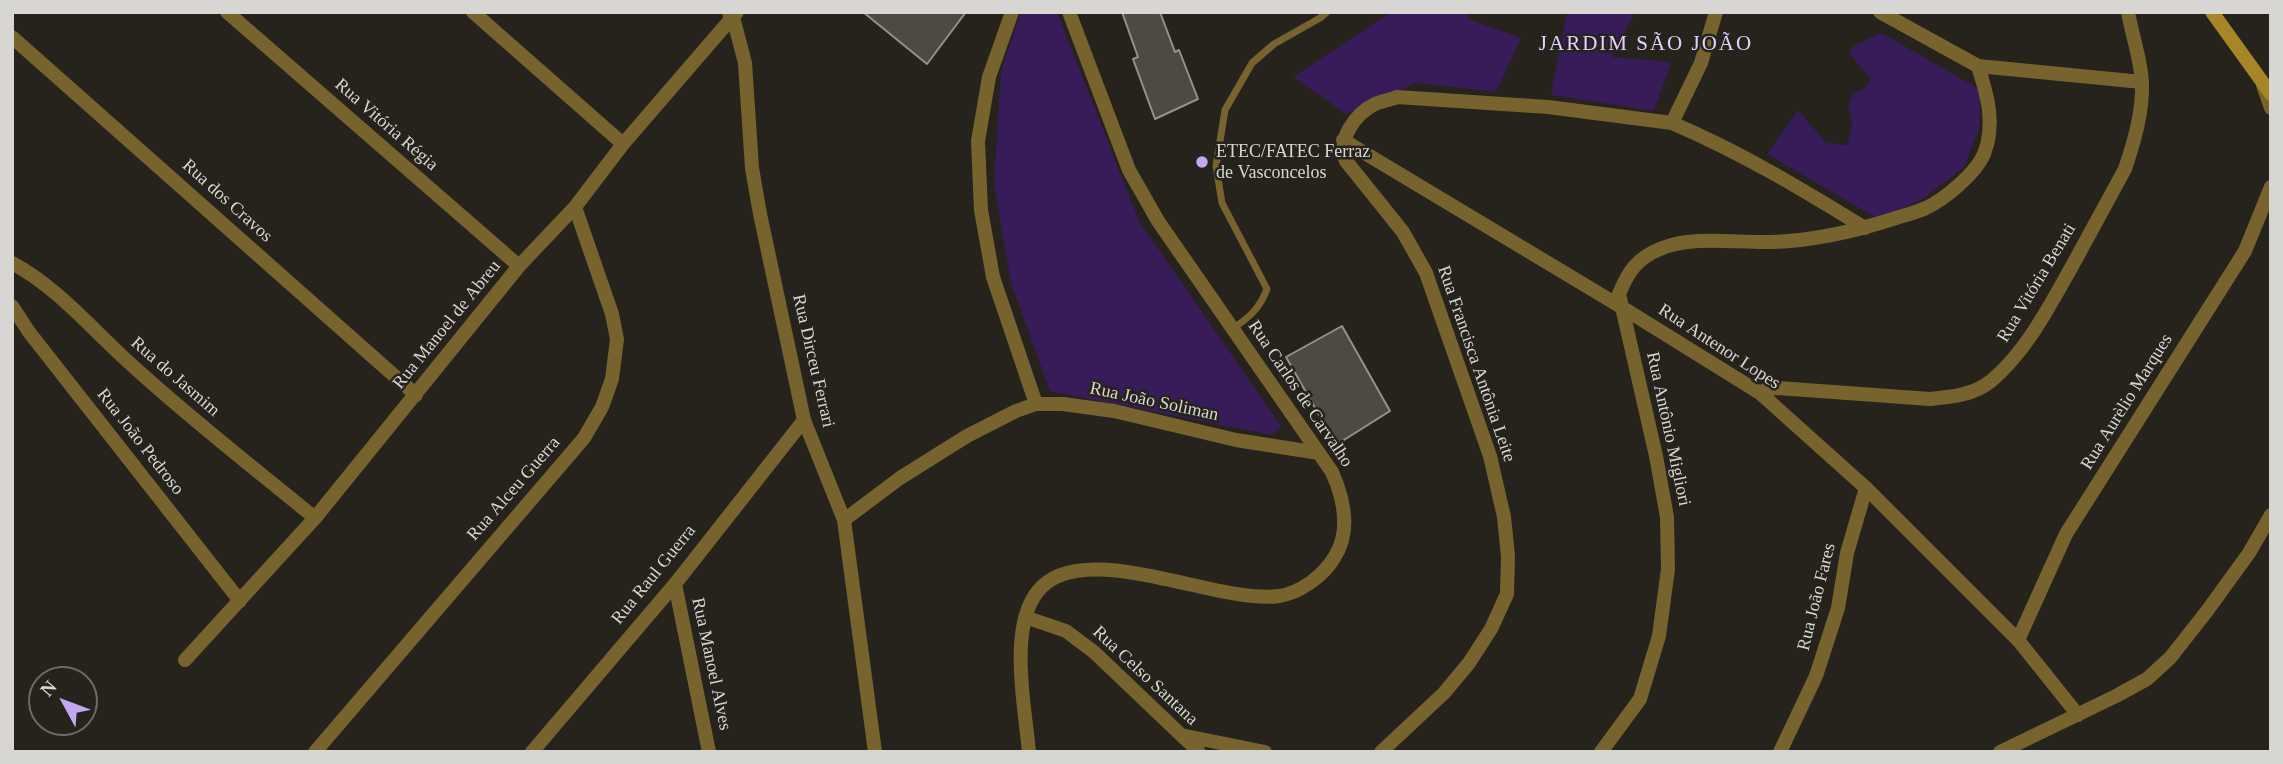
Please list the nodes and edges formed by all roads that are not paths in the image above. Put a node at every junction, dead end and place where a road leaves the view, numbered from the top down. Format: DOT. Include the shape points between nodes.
graph roads {
  1 [pos="227,12"];
  2 [pos="473,12"];
  3 [pos="1012,12"];
  4 [pos="1069,12"];
  5 [pos="1327,12"];
  6 [pos="1716,12"];
  7 [pos="1880,12"];
  8 [pos="2128,12"];
  9 [pos="2212,12"];
  10 [pos="733,14"];
  11 [pos="12,37"];
  12 [pos="1978,66"];
  13 [pos="2142,82"];
  14 [pos="2267,89"];
  15 [pos="2271,108"];
  16 [pos="1672,123"];
  17 [pos="1343,140"];
  18 [pos="623,144"];
  19 [pos="2271,187"];
  20 [pos="575,207"];
  21 [pos="1865,228"];
  22 [pos="12,263"];
  23 [pos="519,266"];
  24 [pos="12,306"];
  25 [pos="1623,308"];
  26 [pos="1232,329"];
  27 [pos="1760,393"];
  28 [pos="416,395"];
  29 [pos="1036,404"];
  30 [pos="803,420"];
  31 [pos="1319,453"];
  32 [pos="1866,488"];
  33 [pos="2271,514"];
  34 [pos="315,518"];
  35 [pos="844,520"];
  36 [pos="675,584"];
  37 [pos="240,601"];
  38 [pos="1025,618"];
  39 [pos="2018,640"];
  40 [pos="185,660"];
  41 [pos="2078,715"];
  42 [pos="1181,735"];
  43 [pos="315,752"];
  44 [pos="531,752"];
  45 [pos="709,752"];
  46 [pos="875,752"];
  47 [pos="1029,752"];
  48 [pos="1199,752"];
  49 [pos="1265,752"];
  50 [pos="1381,752"];
  51 [pos="1601,752"];
  52 [pos="1780,752"];
  53 [pos="2000,752"];
  1 -- 23 [label="street, Rua Vitória Régia"];
  2 -- 18 [label="street"];
  3 -- 29 [label="street" via="989,78 978,141 981,210 993,277"];
  4 -- 26 [label="street, Rua Carlos de Carvalho" via="1129,170"];
  5 -- 26 [label="lane" via="1252,63 1225,110 1216,166 1222,203 1267,289 1249,318"];
  6 -- 16 [label="street" via="1700,63"];
  7 -- 12 [label="street"];
  8 -- 13 [label="street, Rua Vitória Benati"];
  9 -- 14 [label="main road"];
  10 -- 18 [label="street, Rua Manoel de Abreu"];
  10 -- 30 [label="street, Rua Dirceu Ferrari" via="745,63 754,180"];
  11 -- 28 [label="street, Rua dos Cravos"];
  12 -- 13 [label="street"];
  12 -- 21 [label="street, Rua Antônio Migliori" via="1990,104 1984,155 1962,183 1926,208"];
  13 -- 27 [label="street, Rua Vitória Benati" via="2137,129 2125,169 2051,304 2018,353 1990,382 1972,392 1930,399 1778,388"];
  14 -- 15 [label="street"];
  16 -- 17 [label="street" via="1548,107 1397,97 1374,105 1356,120"];
  16 -- 21 [label="street" via="1769,169"];
  17 -- 25 [label="street, Rua Antenor Lopes"];
  17 -- 50 [label="street, Rua Francisca Antônia Leite" via="1346,160 1403,232 1426,274 1490,456 1508,556 1507,594 1469,663"];
  18 -- 20 [label="street, Rua Manoel de Abreu"];
  19 -- 39 [label="street, Rua Aurèlio Marques" via="2245,251 2066,534"];
  20 -- 23 [label="street, Rua Manoel de Abreu"];
  20 -- 43 [label="street, Rua Alceu Guerra" via="616,330 612,379 602,407 584,438"];
  21 -- 25 [label="street, Rua Antônio Migliori" via="1771,242 1710,240 1662,247 1640,259 1628,273 1619,294"];
  22 -- 34 [label="street, Rua do Jasmim" via="69,305 182,410"];
  23 -- 28 [label="street, Rua Manoel de Abreu"];
  24 -- 37 [label="street, Rua João Pedroso"];
  25 -- 27 [label="street, Rua Antenor Lopes"];
  25 -- 51 [label="street, Rua Antônio Migliori" via="1667,517 1668,569 1659,636 1640,699"];
  26 -- 31 [label="street, Rua Carlos de Carvalho"];
  27 -- 32 [label="street, Rua Antenor Lopes"];
  28 -- 34 [label="street, Rua Manoel de Abreu"];
  29 -- 31 [label="street, Rua João Soliman" via="1114,411 1236,440"];
  29 -- 35 [label="street, Rua João Soliman" via="967,436"];
  30 -- 35 [label="street, Rua Dirceu Ferrari"];
  30 -- 36 [label="street, Rua Raul Guerra"];
  31 -- 38 [label="street, Rua Carlos de Carvalho" via="1342,495 1344,526 1340,549 1328,568 1301,588 1257,598 1117,571 1076,569 1055,576 1037,591"];
  32 -- 39 [label="street, Rua Antenor Lopes"];
  32 -- 52 [label="street, Rua João Fares" via="1847,553 1838,608 1816,676"];
  33 -- 41 [label="street" via="2249,554 2170,658 2147,678"];
  34 -- 37 [label="street, Rua Manoel de Abreu"];
  35 -- 46 [label="street, Rua Dirceu Ferrari"];
  36 -- 44 [label="street, Rua Raul Guerra"];
  36 -- 45 [label="street, Rua Manoel Alves"];
  37 -- 40 [label="street, Rua Manoel de Abreu"];
  38 -- 42 [label="street, Rua Celso Santana" via="1066,631"];
  38 -- 47 [label="street" via="1019,650"];
  39 -- 41 [label="street, Rua Antenor Lopes"];
  41 -- 53 [label="street"];
  42 -- 48 [label="street, Rua Celso Santana"];
  42 -- 49 [label="street"];
}
